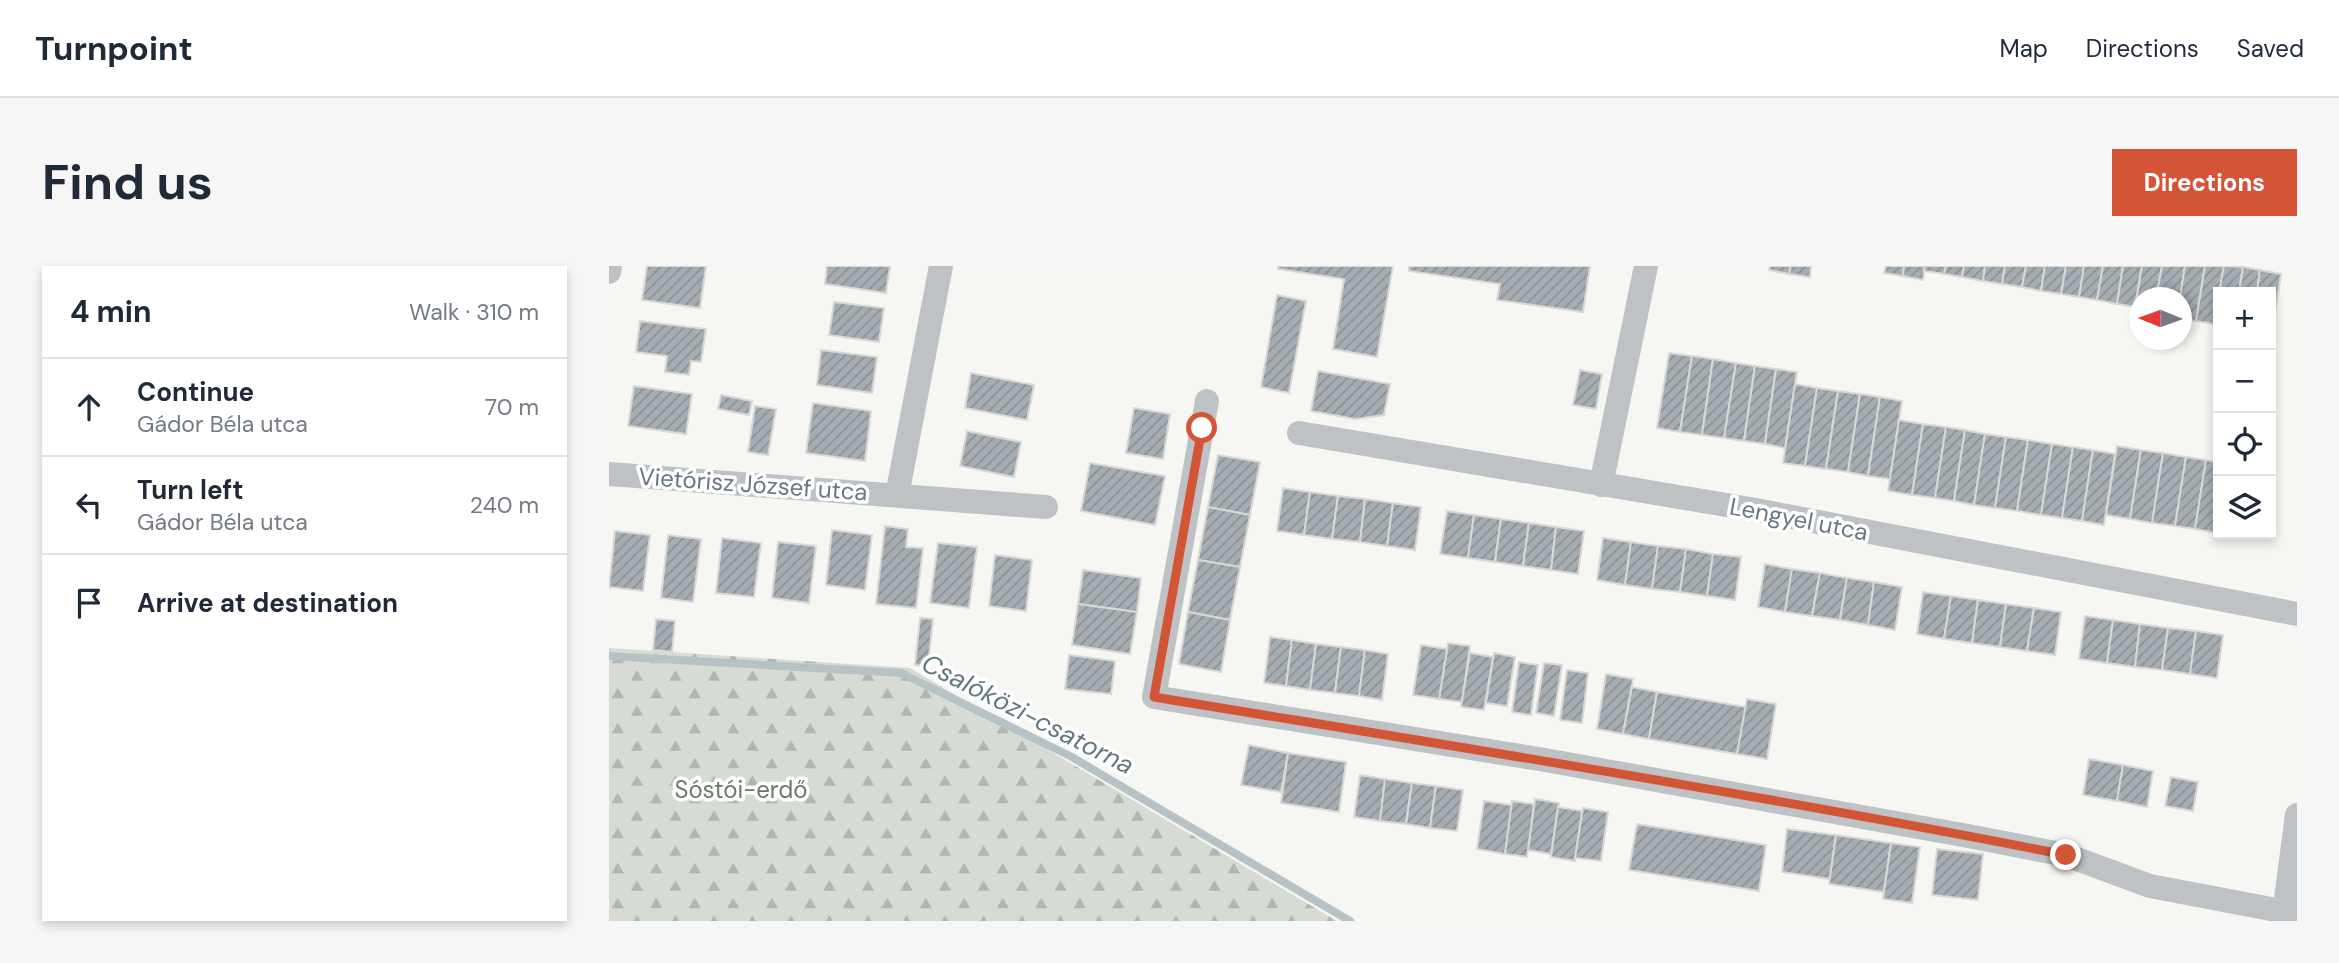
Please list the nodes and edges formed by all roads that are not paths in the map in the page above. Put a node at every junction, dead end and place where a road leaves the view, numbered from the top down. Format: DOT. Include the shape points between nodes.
graph roads {
  1 [pos="610,266"];
  2 [pos="941,266"];
  3 [pos="1646,266"];
  4 [pos="609,272"];
  5 [pos="1207,401"];
  6 [pos="1299,433"];
  7 [pos="609,474"];
  8 [pos="1601,485"];
  9 [pos="897,495"];
  10 [pos="1047,507"];
  11 [pos="2297,614"];
  12 [pos="2297,815"];
  13 [pos="2288,916"];
  1 -- 4 [label="street"];
  2 -- 9 [label="street, Vietórisz József utca"];
  3 -- 8 [label="street"];
  5 -- 13 [label="street" via="1154,697 1968,836 2066,855 2150,886"];
  6 -- 8 [label="street, Lengyel utca"];
  7 -- 9 [label="street, Vietórisz József utca"];
  8 -- 11 [label="street, Lengyel utca" via="1756,510"];
  9 -- 10 [label="street, Vietórisz József utca"];
  12 -- 13 [label="street"];
}
